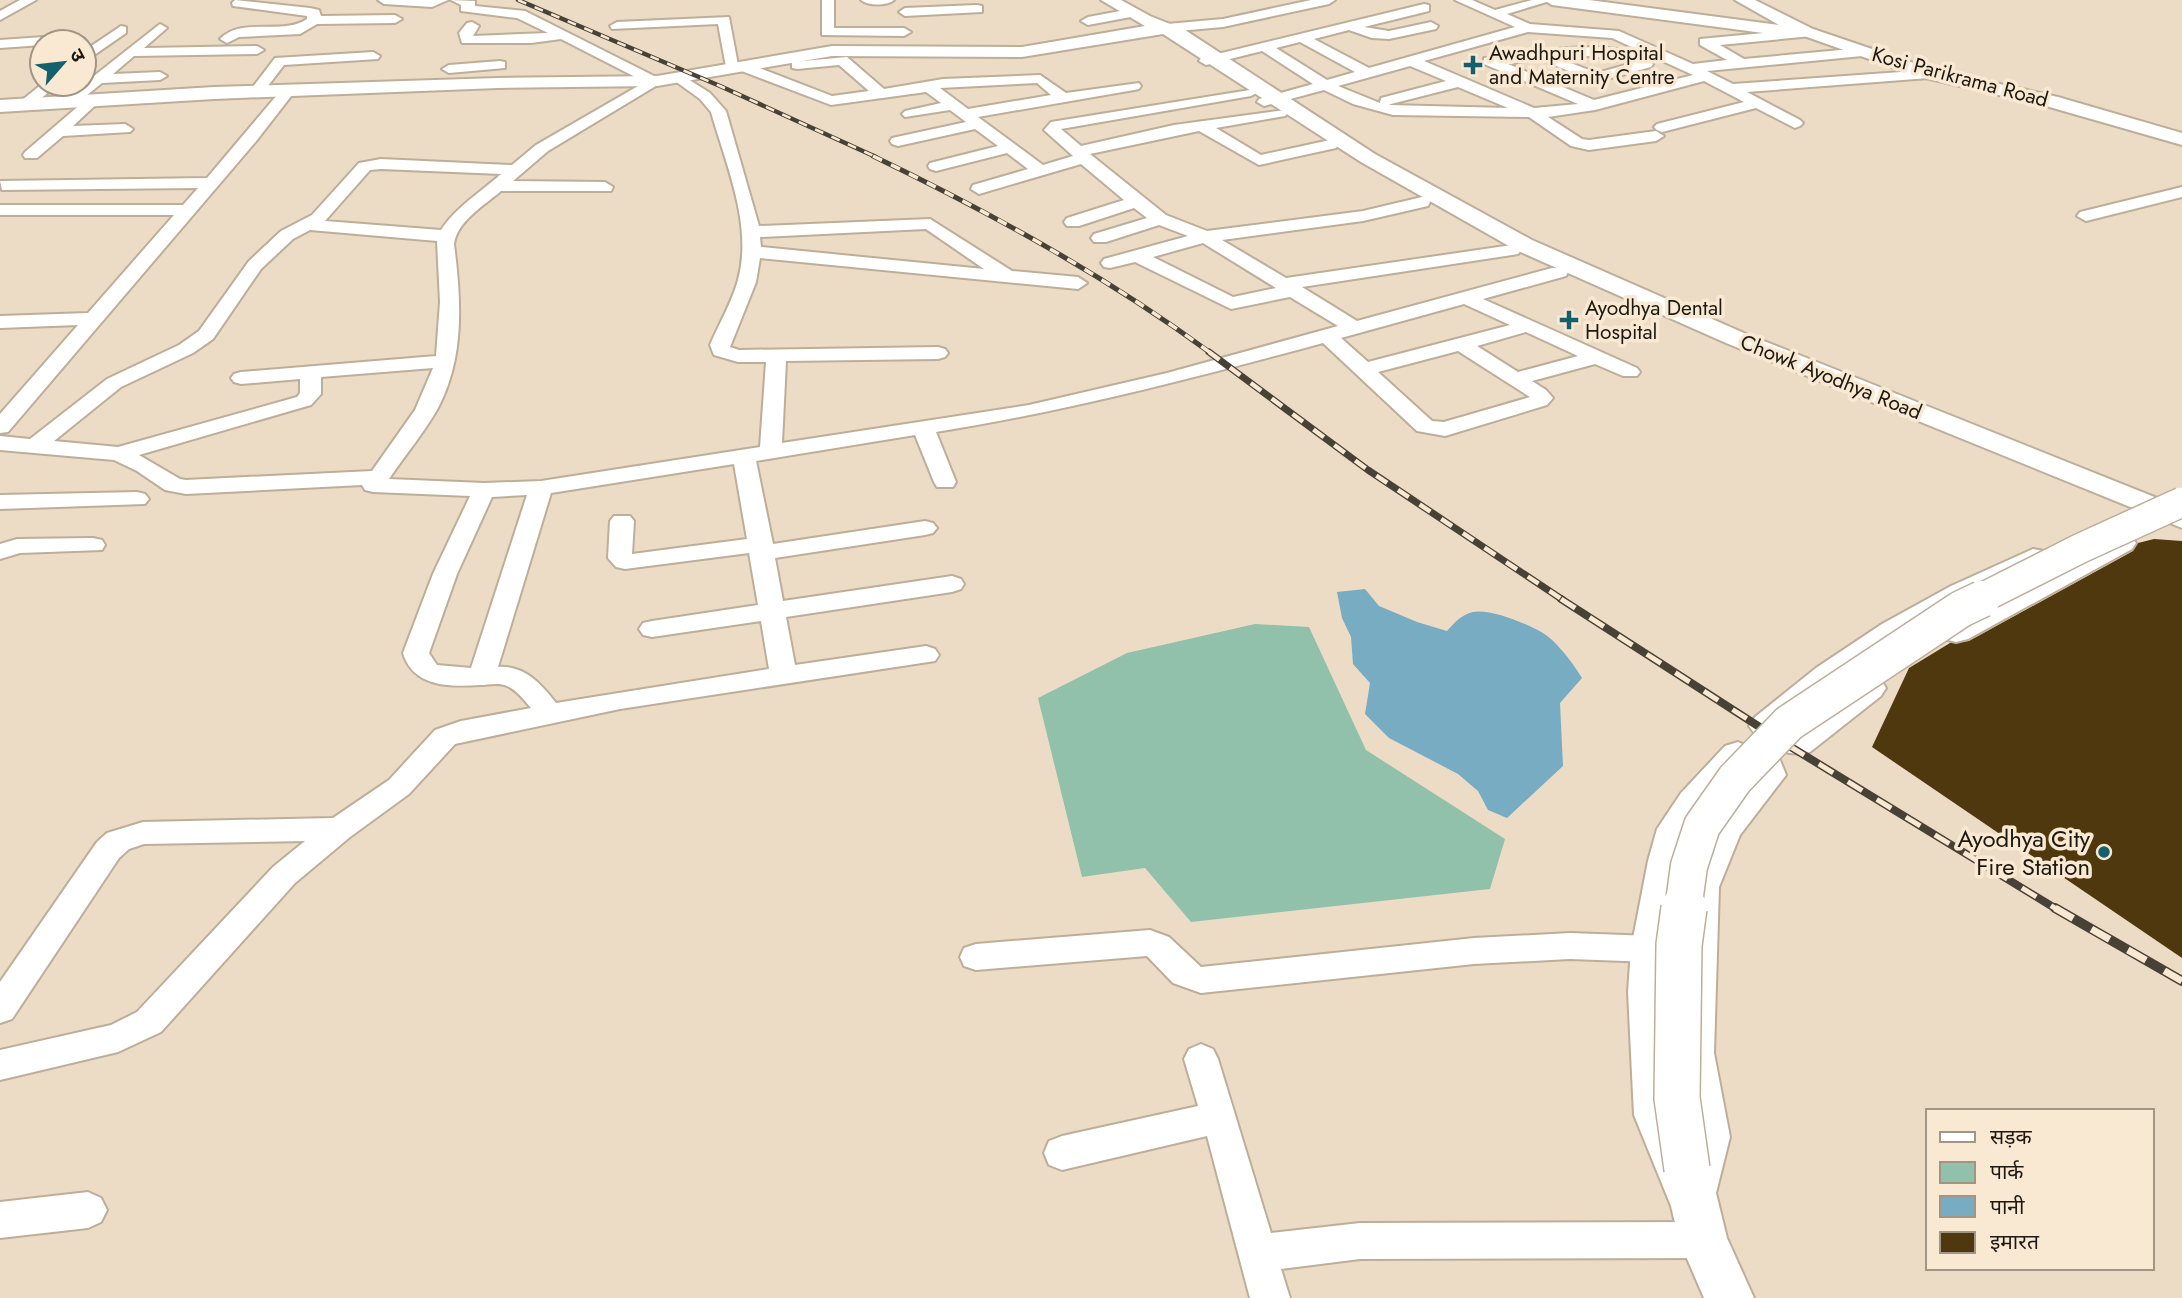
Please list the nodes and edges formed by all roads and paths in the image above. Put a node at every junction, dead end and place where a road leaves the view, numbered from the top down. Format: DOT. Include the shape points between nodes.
graph roads {
  1 [pos="30,0"];
  2 [pos="384,0"];
  3 [pos="442,0"];
  4 [pos="457,0"];
  5 [pos="505,0"];
  6 [pos="828,0"];
  7 [pos="867,0"];
  8 [pos="888,0"];
  9 [pos="916,0"];
  10 [pos="1110,0"];
  11 [pos="1251,0"];
  12 [pos="1329,0"];
  13 [pos="1461,0"];
  14 [pos="1546,0"];
  15 [pos="1552,0"];
  16 [pos="1743,0"];
  17 [pos="238,2"];
  18 [pos="1424,8"];
  19 [pos="976,9"];
  20 [pos="905,12"];
  21 [pos="1271,13"];
  22 [pos="1401,13"];
  23 [pos="520,14"];
  24 [pos="1493,14"];
  25 [pos="0,16"];
  26 [pos="395,19"];
  27 [pos="314,20"];
  28 [pos="1088,20"];
  29 [pos="613,21"];
  30 [pos="1148,22"];
  31 [pos="1348,25"];
  32 [pos="472,26"];
  33 [pos="160,28"];
  34 [pos="1528,28"];
  35 [pos="121,30"];
  36 [pos="1807,33"];
  37 [pos="561,35"];
  38 [pos="1300,37"];
  39 [pos="1451,37"];
  40 [pos="904,41"];
  41 [pos="28,42"];
  42 [pos="0,44"];
  43 [pos="1263,46"];
  44 [pos="98,47"];
  45 [pos="376,49"];
  46 [pos="214,50"];
  47 [pos="257,50"];
  48 [pos="131,52"];
  49 [pos="960,52"];
  50 [pos="1862,52"];
  51 [pos="1535,54"];
  52 [pos="1211,59"];
  53 [pos="1411,61"];
  54 [pos="1494,63"];
  55 [pos="1741,63"];
  56 [pos="797,65"];
  57 [pos="500,68"];
  58 [pos="738,68"];
  59 [pos="1691,68"];
  60 [pos="449,69"];
  61 [pos="1115,72"];
  62 [pos="1368,73"];
  63 [pos="1929,74"];
  64 [pos="160,76"];
  65 [pos="1706,76"];
  66 [pos="680,78"];
  67 [pos="98,79"];
  68 [pos="657,81"];
  69 [pos="1459,82"];
  70 [pos="950,83"];
  71 [pos="1327,85"];
  72 [pos="1134,86"];
  73 [pos="929,87"];
  74 [pos="1731,88"];
  75 [pos="288,91"];
  76 [pos="256,92"];
  77 [pos="881,94"];
  78 [pos="34,98"];
  79 [pos="75,98"];
  80 [pos="1063,98"];
  81 [pos="94,100"];
  82 [pos="71,101"];
  83 [pos="1268,101"];
  84 [pos="1759,103"];
  85 [pos="26,104"];
  86 [pos="1372,104"];
  87 [pos="0,106"];
  88 [pos="1595,106"];
  89 [pos="1163,107"];
  90 [pos="894,108"];
  91 [pos="961,110"];
  92 [pos="1532,113"];
  93 [pos="910,114"];
  94 [pos="1795,123"];
  95 [pos="1205,127"];
  96 [pos="125,129"];
  97 [pos="58,131"];
  98 [pos="2182,139"];
  99 [pos="898,141"];
  100 [pos="1010,148"];
  101 [pos="1335,148"];
  102 [pos="32,155"];
  103 [pos="1080,155"];
  104 [pos="936,166"];
  105 [pos="514,170"];
  106 [pos="1039,170"];
  107 [pos="211,183"];
  108 [pos="2,185"];
  109 [pos="495,187"];
  110 [pos="605,187"];
  111 [pos="979,189"];
  112 [pos="2182,192"];
  113 [pos="1136,202"];
  114 [pos="1422,202"];
  115 [pos="0,210"];
  116 [pos="188,210"];
  117 [pos="2086,216"];
  118 [pos="1160,219"];
  119 [pos="1073,222"];
  120 [pos="309,225"];
  121 [pos="752,232"];
  122 [pos="446,236"];
  123 [pos="1205,237"];
  124 [pos="1100,238"];
  125 [pos="1512,250"];
  126 [pos="752,252"];
  127 [pos="1138,256"];
  128 [pos="1110,263"];
  129 [pos="1559,272"];
  130 [pos="1008,277"];
  131 [pos="1078,283"];
  132 [pos="1289,287"];
  133 [pos="1464,297"];
  134 [pos="91,319"];
  135 [pos="0,322"];
  136 [pos="1528,326"];
  137 [pos="1353,327"];
  138 [pos="1326,335"];
  139 [pos="1461,344"];
  140 [pos="938,353"];
  141 [pos="776,356"];
  142 [pos="1597,357"];
  143 [pos="443,361"];
  144 [pos="1363,370"];
  145 [pos="310,372"];
  146 [pos="1630,372"];
  147 [pos="241,378"];
  148 [pos="1515,379"];
  149 [pos="0,427"];
  150 [pos="923,428"];
  151 [pos="0,443"];
  152 [pos="35,446"];
  153 [pos="771,452"];
  154 [pos="119,454"];
  155 [pos="744,456"];
  156 [pos="2013,456"];
  157 [pos="378,477"];
  158 [pos="944,482"];
  159 [pos="541,488"];
  160 [pos="484,489"];
  161 [pos="137,499"];
  162 [pos="0,502"];
  163 [pos="2170,512"];
  164 [pos="621,521"];
  165 [pos="925,528"];
  166 [pos="93,545"];
  167 [pos="761,549"];
  168 [pos="0,552"];
  169 [pos="952,584"];
  170 [pos="772,610"];
  171 [pos="652,629"];
  172 [pos="926,655"];
  173 [pos="482,675"];
  174 [pos="784,676"];
  175 [pos="550,713"];
  176 [pos="340,829"];
  177 [pos="1652,950"];
  178 [pos="976,957"];
  179 [pos="0,1009"];
  180 [pos="1201,1059"];
  181 [pos="0,1065"];
  182 [pos="1220,1117"];
  183 [pos="1062,1153"];
  184 [pos="1694,1202"];
  185 [pos="88,1210"];
  186 [pos="0,1220"];
  187 [pos="1259,1253"];
  188 [pos="1270,1298"];
  189 [pos="1729,1298"];
  1 -- 25 [label="street"];
  2 -- 3 [label="street"];
  4 -- 23 [label="street" via="470,4 469,9"];
  5 -- 23 [label="street" via="521,7"];
  6 -- 40 [label="street" via="827,32"];
  7 -- 8 [label="street"];
  9 -- 20 [label="street"];
  10 -- 30 [label="main road"];
  11 -- 21 [label="street"];
  12 -- 21 [label="street"];
  13 -- 24 [label="street"];
  14 -- 24 [label="street"];
  15 -- 36 [label="main road"];
  16 -- 36 [label="main road, Kosi Parikrama Road"];
  17 -- 27 [label="street" via="310,12"];
  18 -- 22 [label="street"];
  19 -- 20 [label="street"];
  20 -- 40 [label="street"];
  21 -- 30 [label="street" via="1223,23"];
  22 -- 31 [label="street"];
  22 -- 39 [label="street"];
  23 -- 37 [label="street"];
  24 -- 34 [label="street"];
  26 -- 27 [label="street"];
  27 -- 46 [label="street" via="300,30 236,33"];
  28 -- 30 [label="street"];
  29 -- 58 [label="street" via="724,20"];
  30 -- 49 [label="main road" via="1040,50"];
  30 -- 52 [label="main road"];
  31 -- 38 [label="street"];
  31 -- 39 [label="street" via="1382,37"];
  32 -- 37 [label="street" via="467,40"];
  33 -- 48 [label="street"];
  34 -- 39 [label="street"];
  34 -- 59 [label="street" via="1607,32"];
  35 -- 44 [label="street"];
  36 -- 50 [label="main road, Kosi Parikrama Road"];
  36 -- 55 [label="street" via="1705,42"];
  37 -- 68 [label="street"];
  38 -- 43 [label="street"];
  38 -- 62 [label="street"];
  39 -- 53 [label="street"];
  39 -- 54 [label="street"];
  40 -- 49 [label="main road"];
  40 -- 58 [label="main road"];
  41 -- 42 [label="street"];
  43 -- 52 [label="street"];
  43 -- 71 [label="street"];
  45 -- 76 [label="street" via="276,63"];
  46 -- 47 [label="street"];
  46 -- 48 [label="street"];
  48 -- 67 [label="street"];
  49 -- 70 [label="street"];
  50 -- 55 [label="street"];
  50 -- 63 [label="main road, Kosi Parikrama Road"];
  51 -- 51 [label="street" via="1620,55 1646,64 1596,78"];
  51 -- 54 [label="street"];
  52 -- 83 [label="main road"];
  53 -- 62 [label="street"];
  53 -- 69 [label="street"];
  54 -- 88 [label="street"];
  55 -- 59 [label="street"];
  56 -- 77 [label="street" via="842,60"];
  57 -- 60 [label="street"];
  57 -- 68 [label="main road"];
  57 -- 75 [label="main road"];
  58 -- 66 [label="main road"];
  58 -- 77 [label="street" via="828,101"];
  59 -- 65 [label="street"];
  61 -- 72 [label="street"];
  62 -- 71 [label="street"];
  63 -- 74 [label="street"];
  63 -- 98 [label="main road, Kosi Parikrama Road" via="2051,101"];
  64 -- 67 [label="street"];
  65 -- 74 [label="street"];
  65 -- 88 [label="street"];
  66 -- 68 [label="main road"];
  66 -- 121 [label="street" via="718,111"];
  68 -- 105 [label="street" via="567,131"];
  69 -- 86 [label="street"];
  69 -- 92 [label="street"];
  70 -- 73 [label="street"];
  70 -- 80 [label="street" via="1040,79"];
  71 -- 83 [label="street"];
  71 -- 86 [label="street"];
  72 -- 80 [label="street"];
  72 -- 89 [label="street"];
  73 -- 77 [label="street"];
  73 -- 91 [label="street"];
  74 -- 84 [label="street"];
  75 -- 76 [label="main road"];
  75 -- 107 [label="street"];
  76 -- 81 [label="main road"];
  78 -- 85 [label="street"];
  79 -- 82 [label="street"];
  80 -- 91 [label="street"];
  81 -- 82 [label="main road"];
  81 -- 97 [label="street"];
  82 -- 85 [label="main road"];
  83 -- 89 [label="street"];
  83 -- 95 [label="street"];
  83 -- 101 [label="main road"];
  83 -- 156 [label="main road, Chowk Ayodhya Road" via="1524,245"];
  84 -- 92 [label="street" via="1659,131 1583,144"];
  84 -- 94 [label="street"];
  85 -- 87 [label="main road"];
  86 -- 92 [label="street" via="1393,110"];
  88 -- 92 [label="street"];
  89 -- 103 [label="street" via="1052,127"];
  90 -- 91 [label="street"];
  91 -- 93 [label="street"];
  91 -- 99 [label="street"];
  91 -- 100 [label="street"];
  95 -- 101 [label="street" via="1259,160"];
  95 -- 103 [label="street" via="1174,130"];
  96 -- 97 [label="street"];
  97 -- 102 [label="street"];
  100 -- 104 [label="street"];
  100 -- 106 [label="street"];
  101 -- 114 [label="main road, Chowk Ayodhya Road"];
  103 -- 106 [label="street"];
  103 -- 113 [label="street"];
  105 -- 109 [label="street"];
  105 -- 120 [label="street" via="365,166"];
  106 -- 111 [label="street"];
  107 -- 108 [label="street"];
  107 -- 116 [label="street"];
  109 -- 110 [label="street"];
  109 -- 122 [label="street" via="455,222"];
  112 -- 117 [label="street"];
  113 -- 118 [label="street"];
  113 -- 119 [label="street"];
  114 -- 123 [label="street" via="1363,216"];
  114 -- 125 [label="main road, Chowk Ayodhya Road"];
  115 -- 116 [label="street"];
  116 -- 134 [label="street"];
  118 -- 123 [label="street"];
  118 -- 124 [label="street"];
  120 -- 122 [label="street"];
  120 -- 152 [label="street" via="287,234 255,265 201,340 114,383"];
  121 -- 126 [label="street"];
  121 -- 130 [label="street" via="930,224"];
  122 -- 143 [label="street" via="451,292"];
  123 -- 127 [label="street"];
  123 -- 132 [label="street"];
  125 -- 129 [label="main road, Chowk Ayodhya Road"];
  125 -- 132 [label="street"];
  126 -- 130 [label="street"];
  126 -- 141 [label="street" via="747,282 720,345 726,354"];
  127 -- 128 [label="street"];
  127 -- 132 [label="street" via="1231,303"];
  129 -- 133 [label="street"];
  129 -- 156 [label="main road, Chowk Ayodhya Road" via="1829,388"];
  130 -- 131 [label="street"];
  132 -- 137 [label="street"];
  133 -- 136 [label="street"];
  133 -- 137 [label="street"];
  134 -- 135 [label="street"];
  134 -- 149 [label="street"];
  136 -- 139 [label="street"];
  136 -- 142 [label="street"];
  137 -- 138 [label="street"];
  138 -- 144 [label="street"];
  138 -- 150 [label="street" via="1106,394"];
  139 -- 144 [label="street"];
  139 -- 148 [label="street"];
  140 -- 141 [label="street"];
  141 -- 153 [label="street"];
  142 -- 146 [label="street"];
  142 -- 148 [label="street"];
  143 -- 145 [label="street"];
  143 -- 157 [label="street" via="431,401"];
  144 -- 148 [label="street" via="1426,426 1439,430 1540,401 1539,394"];
  145 -- 147 [label="street"];
  145 -- 154 [label="street" via="311,394 304,401"];
  150 -- 153 [label="street"];
  150 -- 158 [label="street"];
  151 -- 152 [label="street"];
  152 -- 154 [label="street"];
  153 -- 155 [label="street"];
  154 -- 157 [label="street" via="173,485 186,487"];
  155 -- 159 [label="street"];
  155 -- 167 [label="street"];
  156 -- 163 [label="main road"];
  157 -- 160 [label="street" via="373,485"];
  159 -- 160 [label="street"];
  159 -- 173 [label="street"];
  160 -- 173 [label="street" via="444,574 416,653 416,663 425,672"];
  161 -- 162 [label="street"];
  163 -- 163 [label="main road" via="1895,668 1797,743 1774,734 1767,726 1800,695 1881,638 1963,590"];
  163 -- 184 [label="main road, bridge" via="2081,548 1961,608 1789,723 1735,779 1702,826 1689,866 1681,932 1677,1098"];
  164 -- 167 [label="street" via="620,558 625,562"];
  165 -- 167 [label="street"];
  166 -- 168 [label="street" via="17,546"];
  167 -- 170 [label="street"];
  169 -- 170 [label="street"];
  170 -- 171 [label="street"];
  170 -- 174 [label="street"];
  172 -- 174 [label="street"];
  173 -- 175 [label="street" via="516,677"];
  174 -- 175 [label="street"];
  175 -- 176 [label="street" via="445,737 399,788"];
  176 -- 179 [label="street" via="143,833 118,841"];
  176 -- 181 [label="street" via="284,875 149,1022 118,1038"];
  177 -- 178 [label="street" via="1474,951 1201,980 1181,973 1164,950 1150,943"];
  177 -- 184 [label="main road" via="1649,992 1657,1115"];
  177 -- 184 [label="main road" via="1676,829 1738,755 1767,769 1768,775 1724,829 1699,887 1692,1053 1707,1137"];
  180 -- 182 [label="street"];
  182 -- 183 [label="street"];
  182 -- 187 [label="street"];
  184 -- 187 [label="street"];
  184 -- 189 [label="main road"];
  185 -- 186 [label="street"];
  187 -- 188 [label="street"];
}
